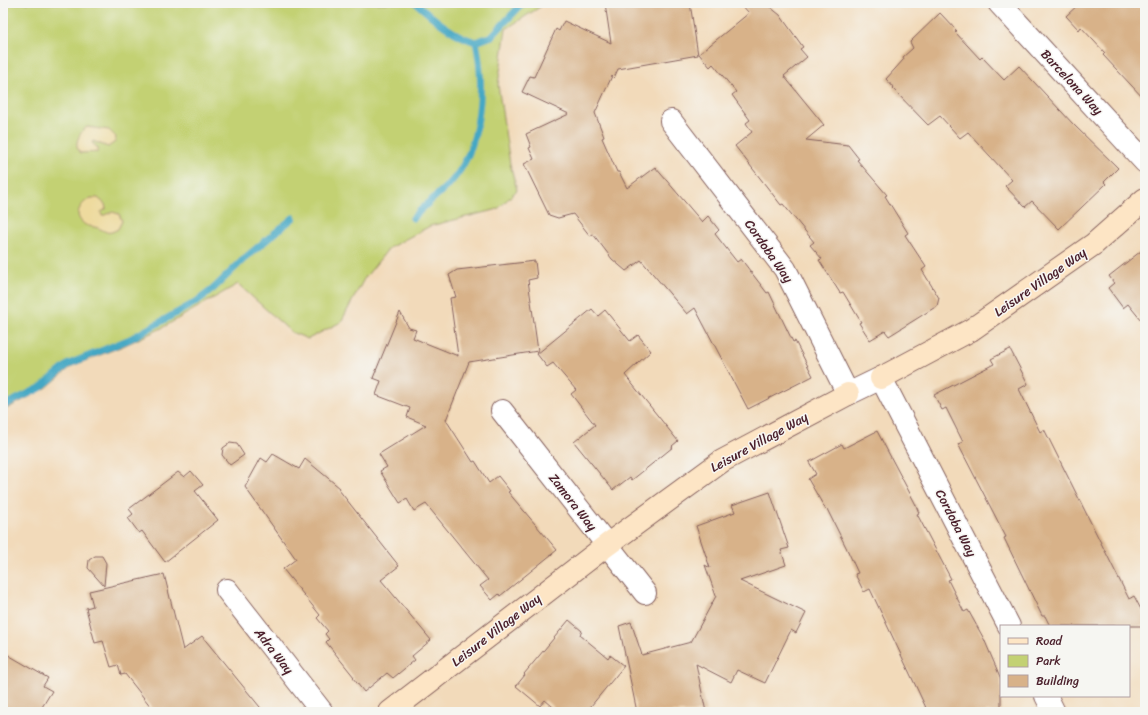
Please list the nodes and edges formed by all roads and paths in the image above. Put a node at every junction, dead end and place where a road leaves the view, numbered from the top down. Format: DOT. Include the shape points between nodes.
graph roads {
  1 [pos="999,3"];
  2 [pos="671,121"];
  3 [pos="1145,162"];
  4 [pos="1145,199"];
  5 [pos="882,378"];
  6 [pos="848,394"];
  7 [pos="502,411"];
  8 [pos="607,545"];
  9 [pos="227,590"];
  10 [pos="645,593"];
  11 [pos="1008,625"];
  12 [pos="1046,697"];
  13 [pos="322,712"];
  14 [pos="390,712"];
  15 [pos="1054,712"];
  1 -- 3 [label="street, Barcelona Way"];
  2 -- 6 [label="street, Cordoba Way" via="785,269"];
  4 -- 5 [label="street, Leisure Village Way" via="1094,244 971,330"];
  5 -- 6 [label="street, Leisure Village Way"];
  5 -- 11 [label="street, Cordoba Way"];
  6 -- 8 [label="street, Leisure Village Way" via="722,461"];
  7 -- 8 [label="street, Zamora Way"];
  8 -- 10 [label="street, Zamora Way"];
  8 -- 14 [label="street, Leisure Village Way"];
  9 -- 13 [label="street, Adra Way"];
  12 -- 15 [label="street"];
}
